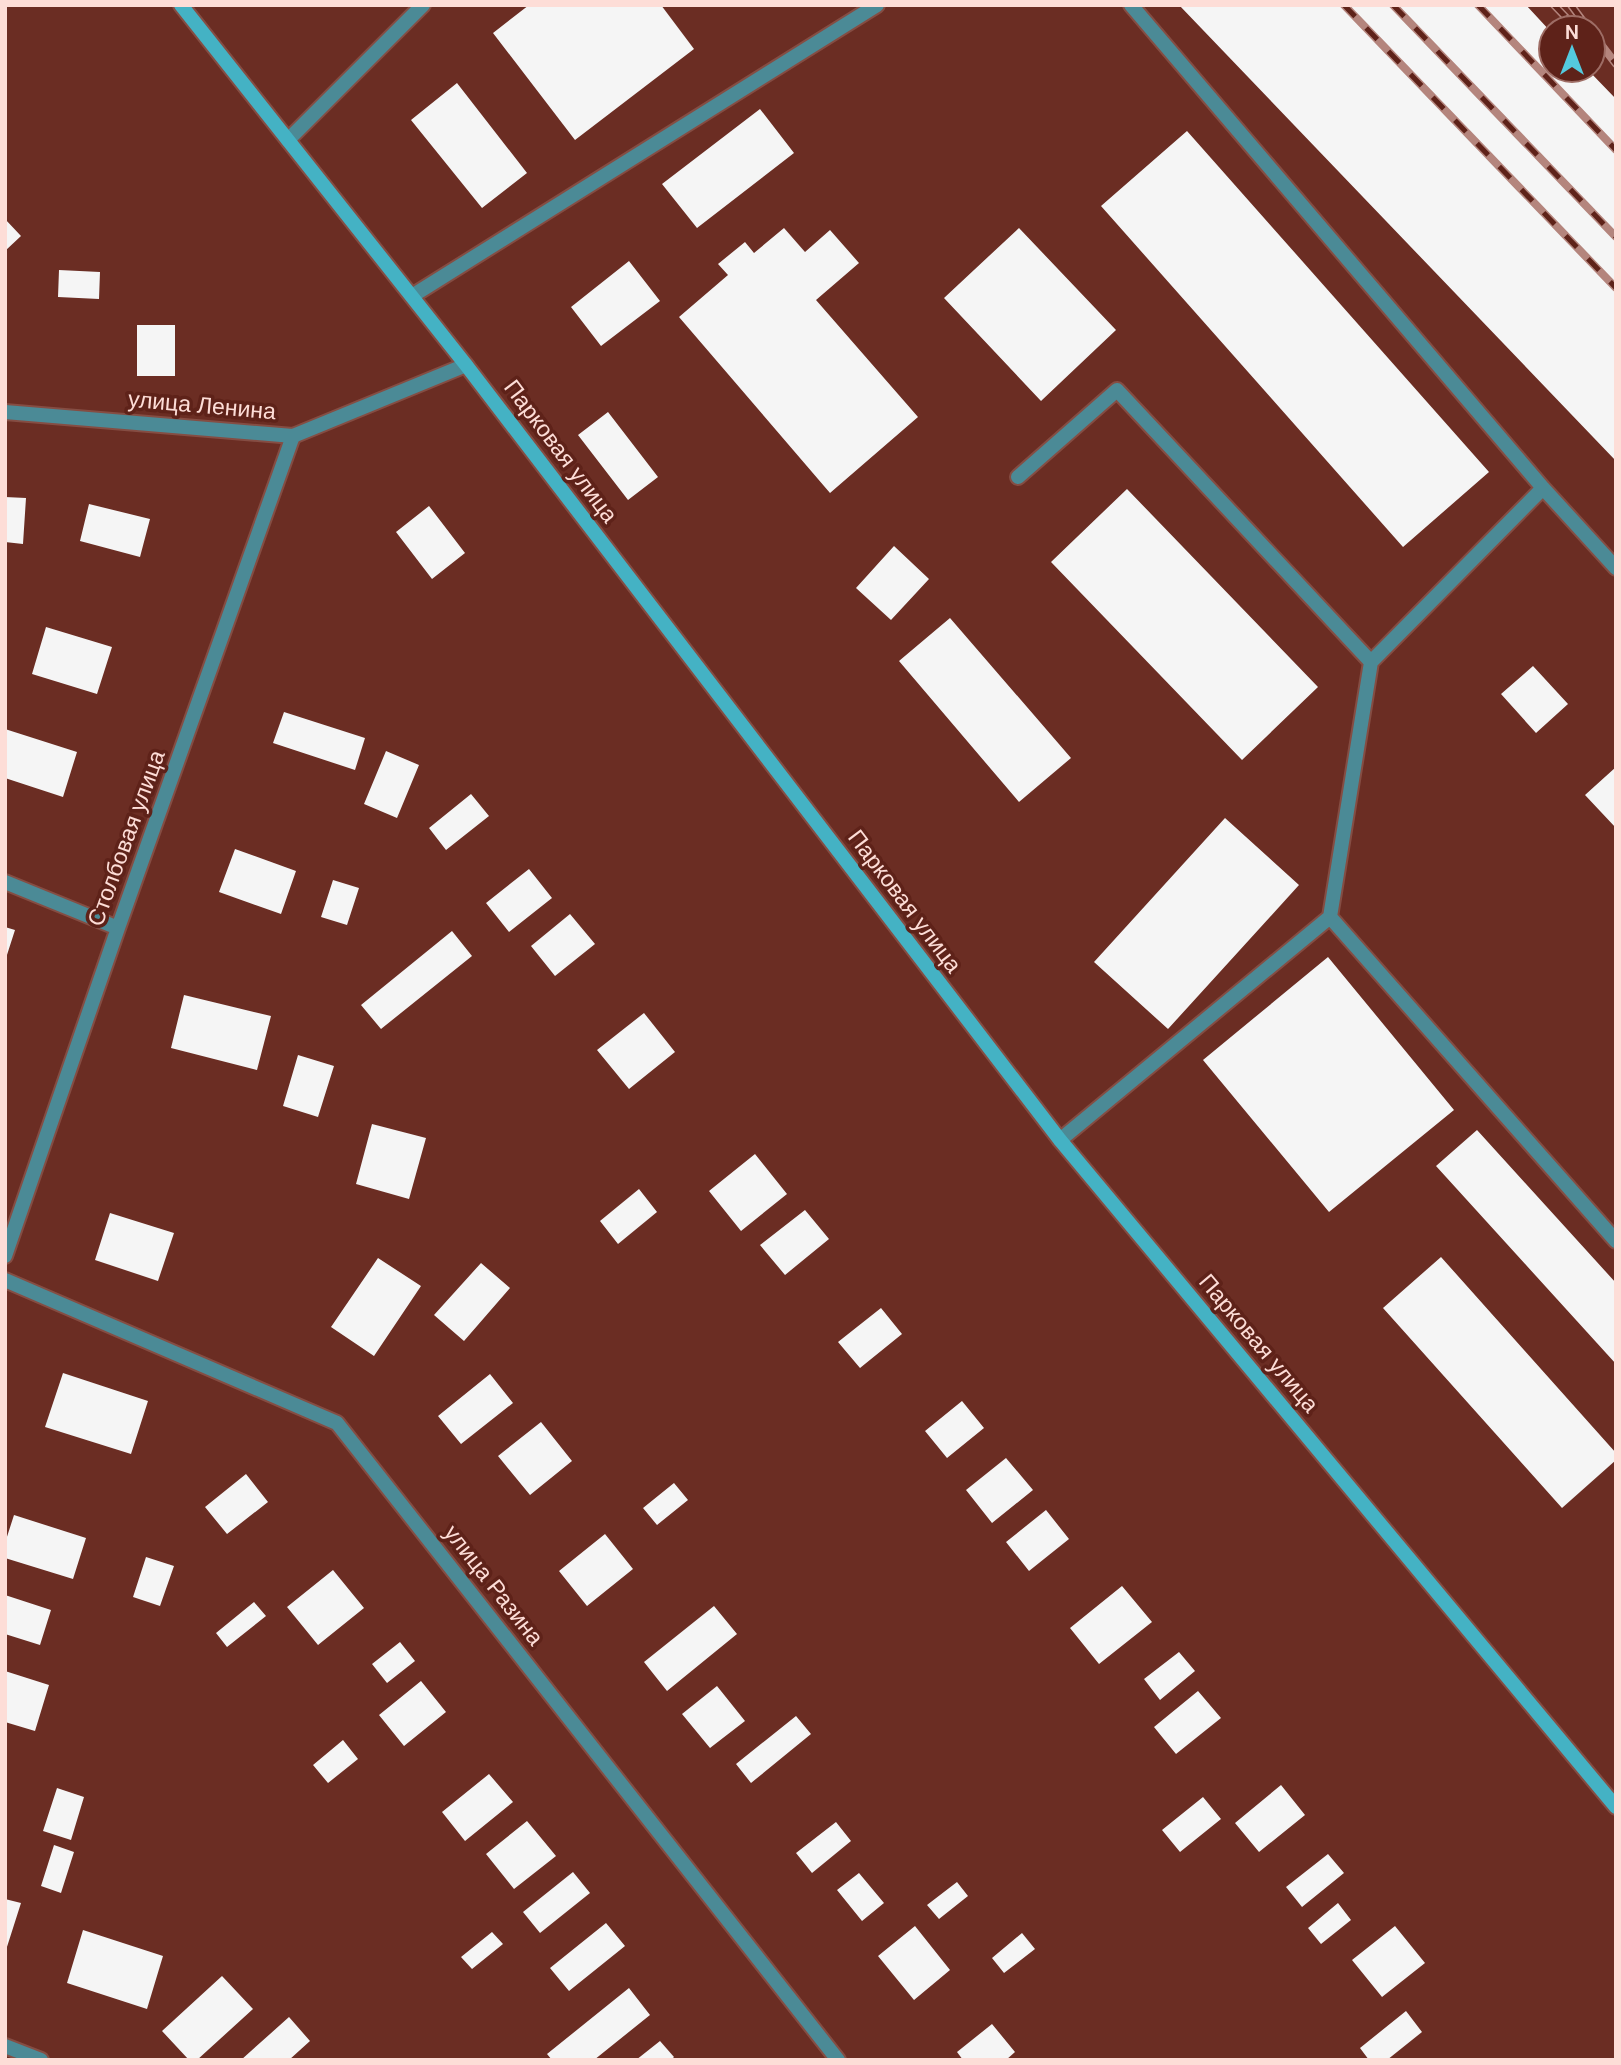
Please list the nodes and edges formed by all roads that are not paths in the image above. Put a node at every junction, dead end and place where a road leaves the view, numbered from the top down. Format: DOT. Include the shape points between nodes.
graph roads {
  1 [pos="181,5"];
  2 [pos="423,5"];
  3 [pos="877,5"];
  4 [pos="1131,5"];
  5 [pos="288,140"];
  6 [pos="412,296"];
  7 [pos="466,365"];
  8 [pos="5,411"];
  9 [pos="293,436"];
  10 [pos="1018,477"];
  11 [pos="1543,488"];
  12 [pos="1616,568"];
  13 [pos="1371,662"];
  14 [pos="5,882"];
  15 [pos="1330,917"];
  16 [pos="118,928"];
  17 [pos="1060,1140"];
  18 [pos="1616,1241"];
  19 [pos="5,1256"];
  20 [pos="5,1280"];
  21 [pos="1616,1807"];
  22 [pos="5,2046"];
  23 [pos="41,2060"];
  24 [pos="838,2060"];
  1 -- 5 [label="main road, Парковая улица"];
  2 -- 5 [label="street"];
  3 -- 6 [label="street"];
  4 -- 11 [label="street"];
  5 -- 6 [label="main road, Парковая улица"];
  6 -- 7 [label="main road, Парковая улица"];
  7 -- 9 [label="street, улица Ленина"];
  7 -- 17 [label="main road, Парковая улица"];
  8 -- 9 [label="street, улица Ленина"];
  9 -- 16 [label="street, Столбовая улица"];
  10 -- 13 [label="street" via="1117,390"];
  11 -- 12 [label="street"];
  11 -- 13 [label="street"];
  13 -- 15 [label="street"];
  14 -- 16 [label="street"];
  15 -- 17 [label="street"];
  15 -- 18 [label="street"];
  16 -- 19 [label="street, Столбовая улица"];
  17 -- 21 [label="main road, Парковая улица"];
  20 -- 24 [label="street, улица Разина" via="337,1423"];
  22 -- 23 [label="street"];
}
